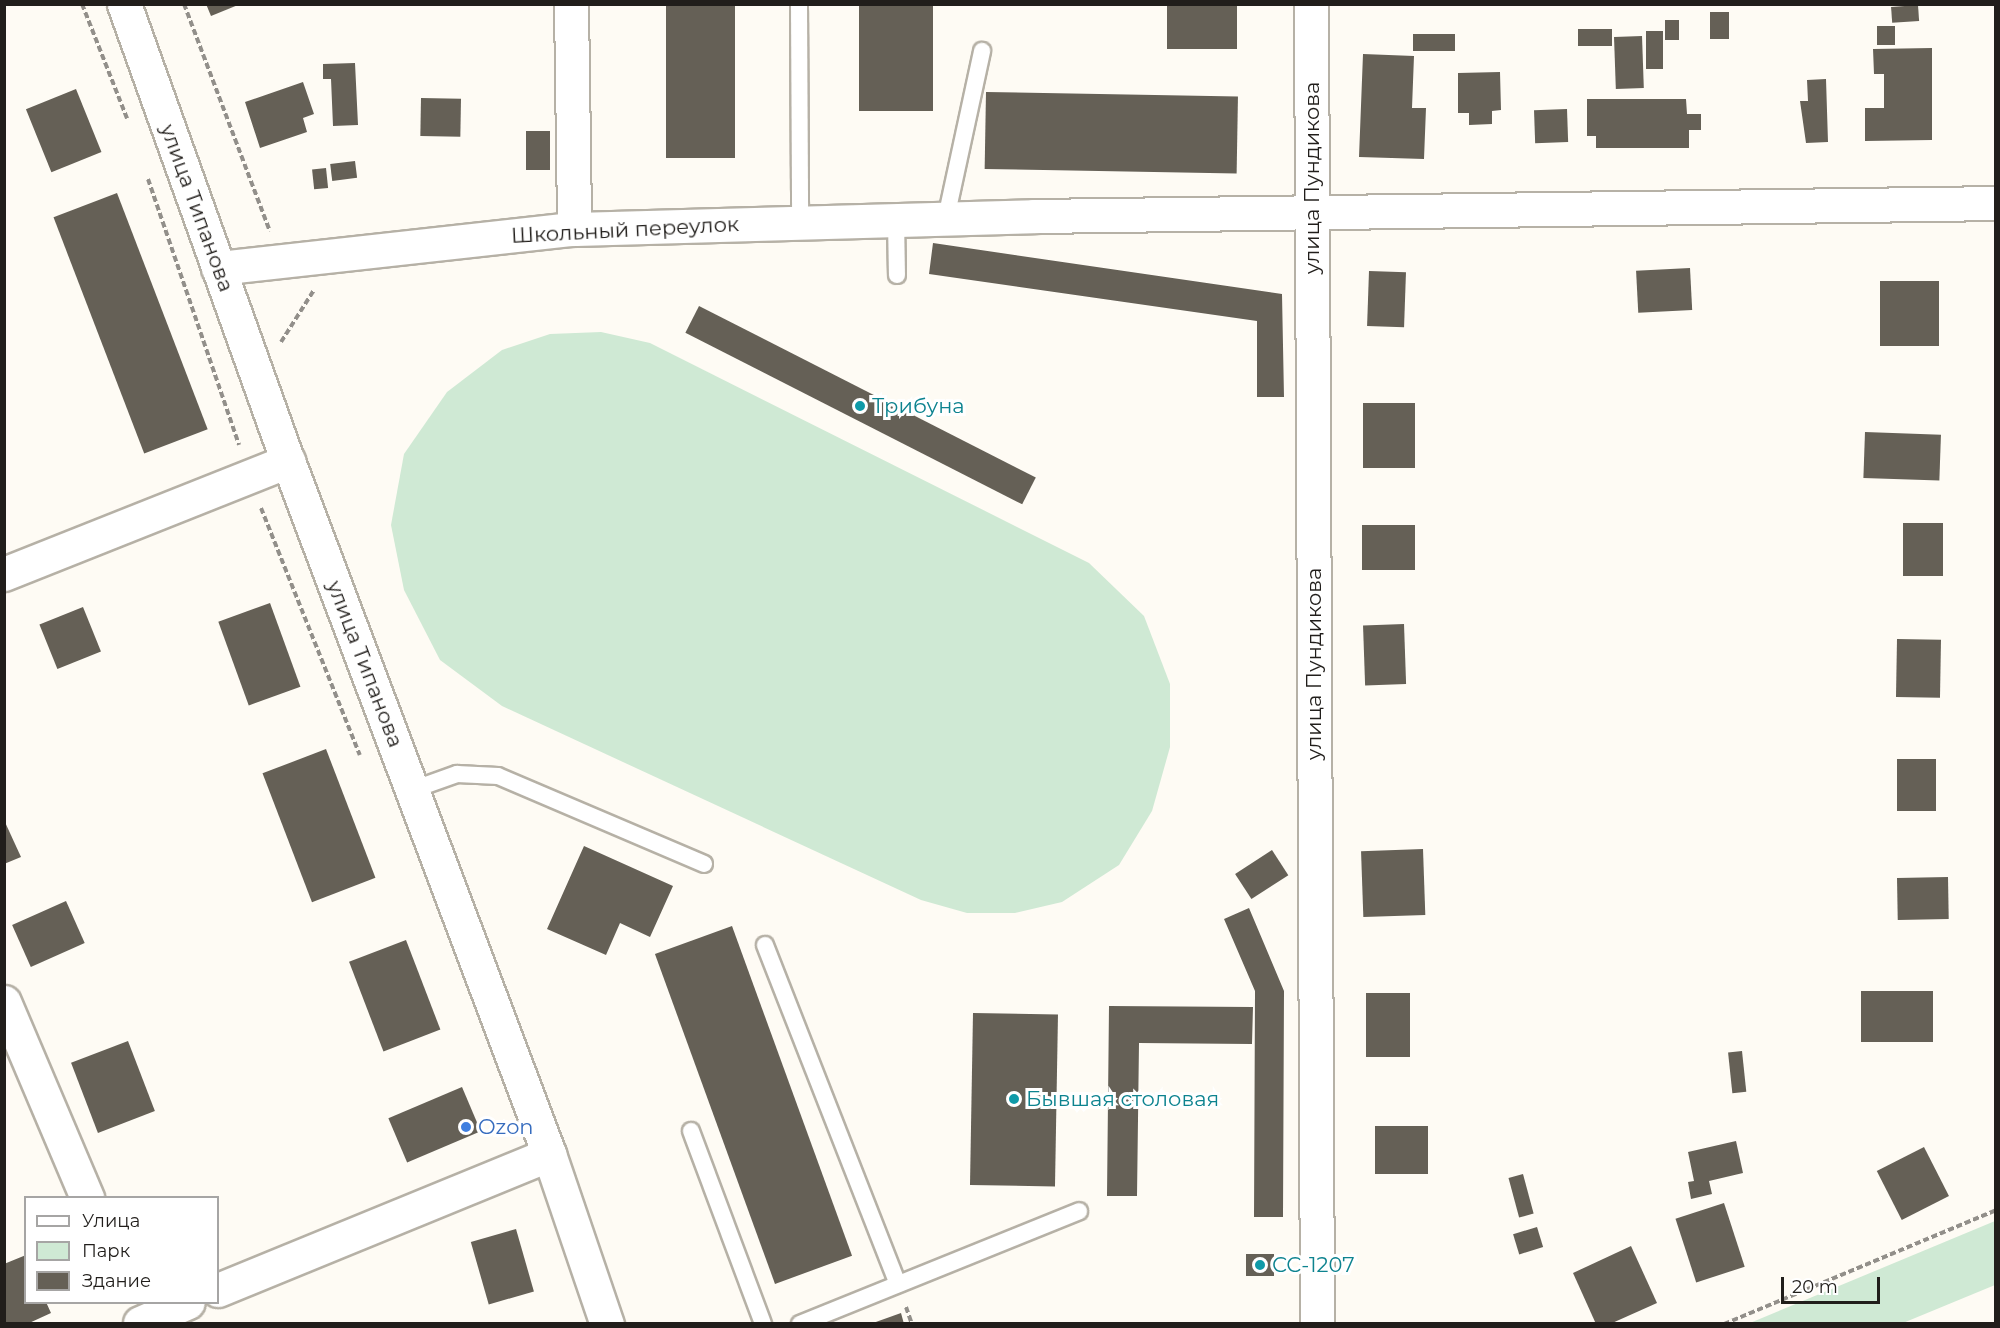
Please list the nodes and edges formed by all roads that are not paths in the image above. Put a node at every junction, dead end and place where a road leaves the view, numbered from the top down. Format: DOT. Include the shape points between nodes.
graph roads {
  1 [pos="124,4"];
  2 [pos="572,4"];
  3 [pos="799,4"];
  4 [pos="1311,4"];
  5 [pos="982,51"];
  6 [pos="1995,203"];
  7 [pos="1313,213"];
  8 [pos="946,218"];
  9 [pos="896,220"];
  10 [pos="800,223"];
  11 [pos="573,229"];
  12 [pos="218,268"];
  13 [pos="897,275"];
  14 [pos="288,461"];
  15 [pos="4,574"];
  16 [pos="412,790"];
  17 [pos="704,864"];
  18 [pos="765,945"];
  19 [pos="4,1002"];
  20 [pos="691,1131"];
  21 [pos="549,1154"];
  22 [pos="87,1196"];
  23 [pos="1079,1211"];
  24 [pos="898,1284"];
  25 [pos="219,1290"];
  26 [pos="181,1304"];
  27 [pos="137,1316"];
  28 [pos="607,1323"];
  29 [pos="764,1323"];
  30 [pos="800,1323"];
  31 [pos="1317,1323"];
  1 -- 12 [label="street, улица Типанова"];
  2 -- 11 [label="street"];
  3 -- 10 [label="lane"];
  4 -- 7 [label="street, улица Пундикова"];
  5 -- 8 [label="lane"];
  6 -- 7 [label="street, Школьный переулок"];
  7 -- 8 [label="street, Школьный переулок"];
  7 -- 31 [label="street, улица Пундикова"];
  8 -- 9 [label="street, Школьный переулок"];
  9 -- 10 [label="street, Школьный переулок"];
  9 -- 13 [label="lane"];
  10 -- 11 [label="street, Школьный переулок"];
  11 -- 12 [label="street, Школьный переулок"];
  12 -- 14 [label="street, улица Типанова"];
  14 -- 15 [label="street"];
  14 -- 16 [label="street, улица Типанова"];
  16 -- 17 [label="lane" via="457,774 498,776"];
  16 -- 21 [label="street, улица Типанова"];
  18 -- 24 [label="lane"];
  19 -- 22 [label="street"];
  20 -- 29 [label="lane"];
  21 -- 25 [label="street"];
  21 -- 28 [label="street, улица Типанова"];
  23 -- 24 [label="lane"];
  24 -- 30 [label="lane"];
  26 -- 27 [label="street"];
}
